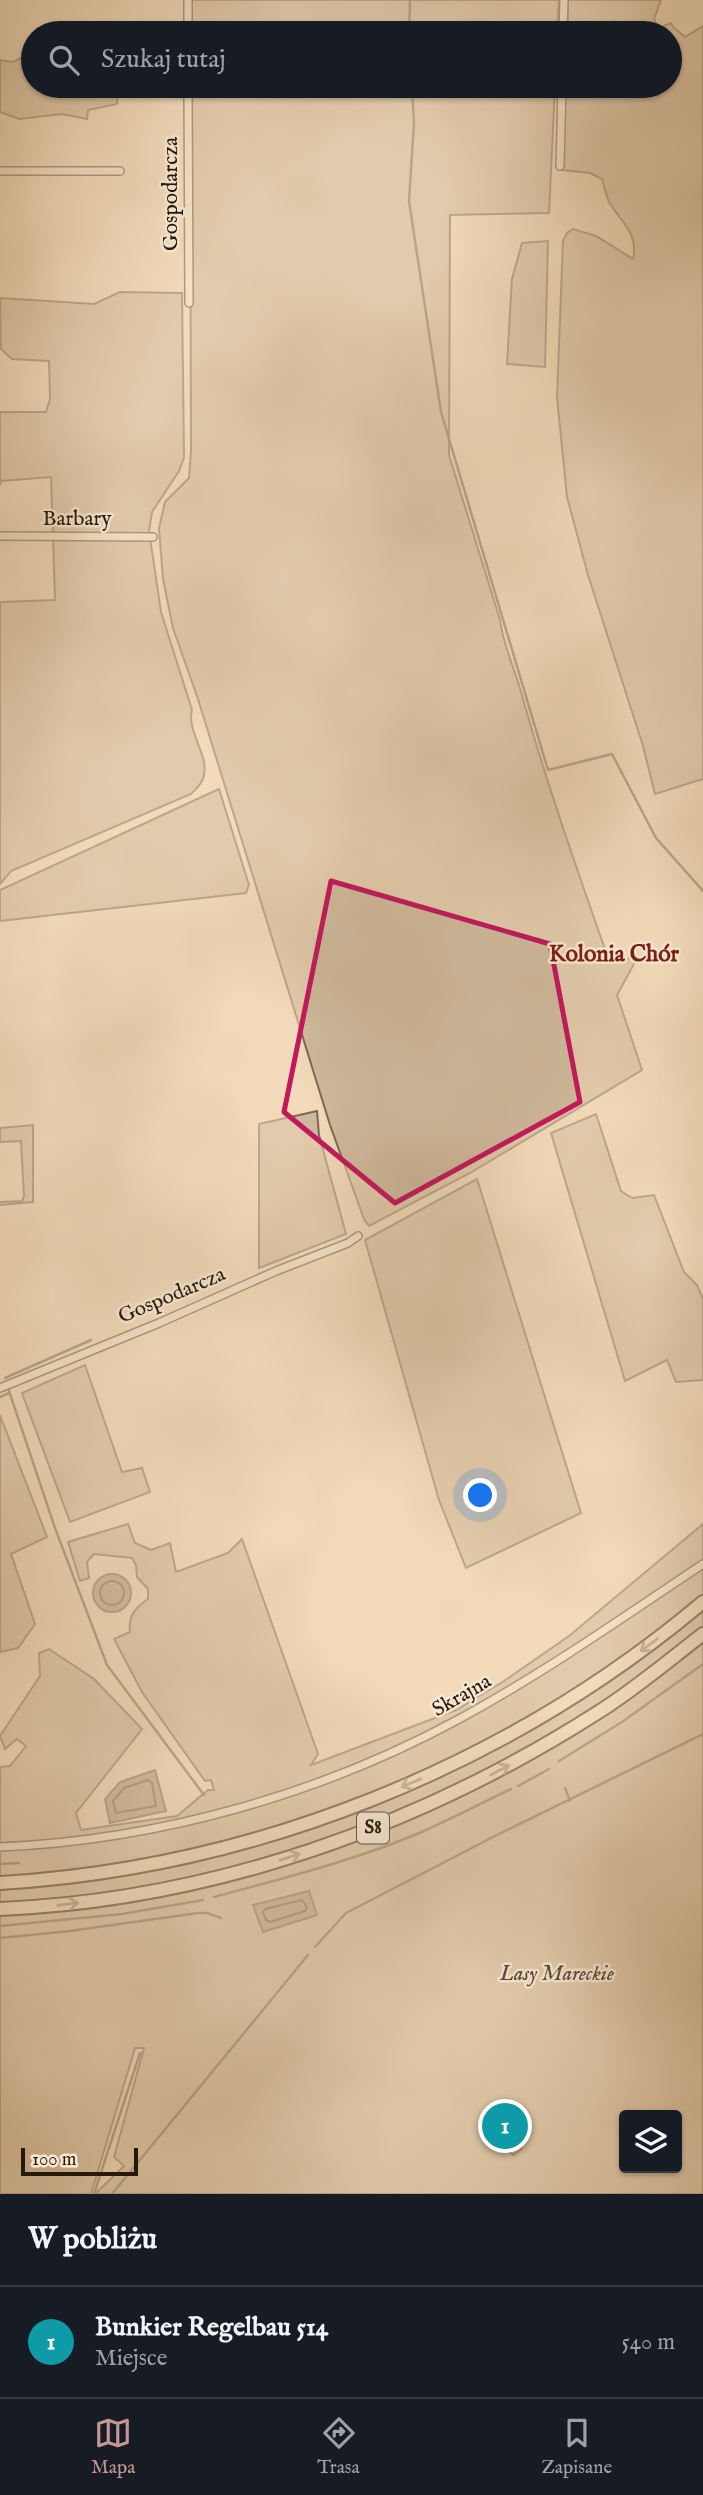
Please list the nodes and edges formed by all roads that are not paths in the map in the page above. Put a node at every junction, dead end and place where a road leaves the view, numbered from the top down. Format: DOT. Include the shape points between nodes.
graph roads {
  1 [pos="188,0"];
  2 [pos="564,0"];
  3 [pos="188,21"];
  4 [pos="563,21"];
  5 [pos="188,98"];
  6 [pos="562,98"];
  7 [pos="560,166"];
  8 [pos="0,171"];
  9 [pos="120,171"];
  10 [pos="189,303"];
  11 [pos="0,536"];
  12 [pos="153,537"];
  13 [pos="358,1236"];
  14 [pos="0,1388"];
  15 [pos="703,1564"];
  16 [pos="703,1602"];
  17 [pos="703,1634"];
  18 [pos="0,1847"];
  19 [pos="0,1883"];
  20 [pos="0,1909"];
  1 -- 3 [label="street"];
  2 -- 4 [label="street"];
  5 -- 10 [label="street, Gospodarcza"];
  6 -- 7 [label="street"];
  8 -- 9 [label="street"];
  11 -- 12 [label="street, Barbary"];
  13 -- 14 [label="street, Gospodarcza"];
  15 -- 18 [label="street, Skrajna" via="541,1670 435,1731 331,1777 217,1812 121,1834"];
  16 -- 19 [label="highway, S8, one-way" via="615,1670 553,1710 381,1796 299,1826 181,1858"];
  20 -- 17 [label="highway, S8, one-way" via="103,1900 223,1877 383,1824 447,1797 566,1732"];
}
